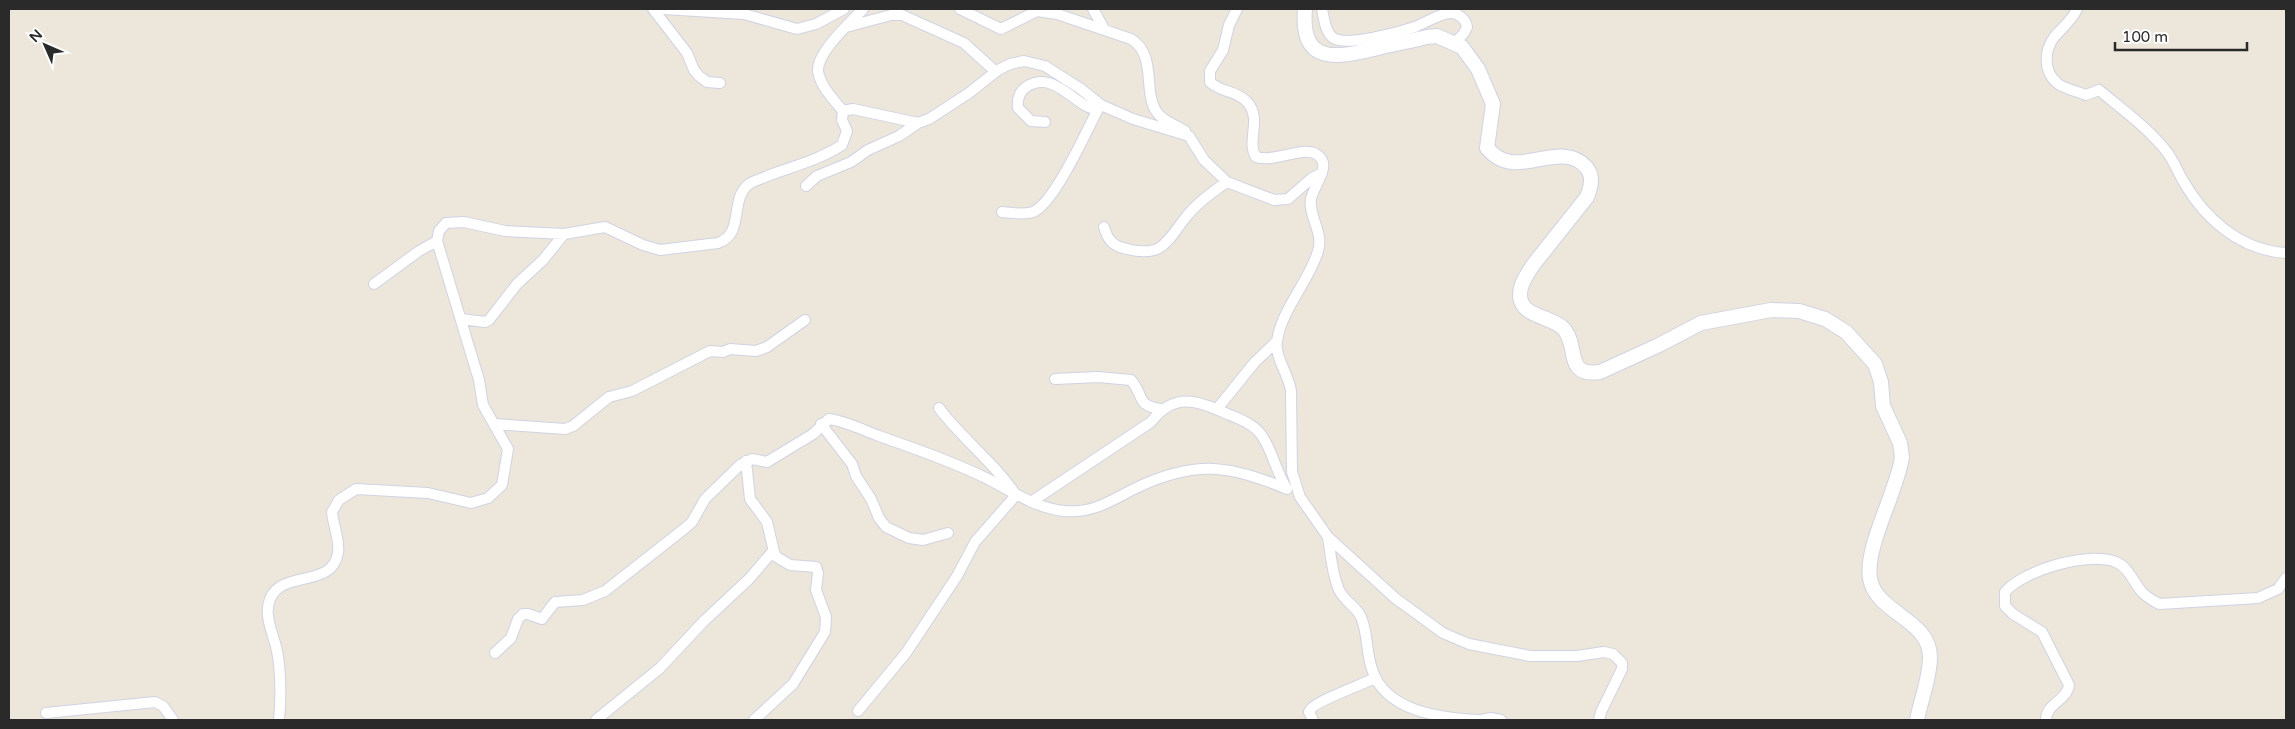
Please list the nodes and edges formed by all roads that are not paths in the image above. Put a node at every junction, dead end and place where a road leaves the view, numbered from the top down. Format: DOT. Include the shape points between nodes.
graph roads {
  1 [pos="653,9"];
  2 [pos="664,9"];
  3 [pos="844,9"];
  4 [pos="863,9"];
  5 [pos="960,9"];
  6 [pos="1093,9"];
  7 [pos="1237,9"];
  8 [pos="1305,9"];
  9 [pos="1322,9"];
  10 [pos="2077,9"];
  11 [pos="846,27"];
  12 [pos="1104,29"];
  13 [pos="1456,43"];
  14 [pos="996,72"];
  15 [pos="720,82"];
  16 [pos="1099,107"];
  17 [pos="842,111"];
  18 [pos="1045,122"];
  19 [pos="918,123"];
  20 [pos="1189,136"];
  21 [pos="1322,173"];
  22 [pos="1227,182"];
  23 [pos="806,186"];
  24 [pos="1002,212"];
  25 [pos="1104,227"];
  26 [pos="564,234"];
  27 [pos="437,241"];
  28 [pos="2286,254"];
  29 [pos="374,284"];
  30 [pos="461,319"];
  31 [pos="805,320"];
  32 [pos="1276,342"];
  33 [pos="1055,379"];
  34 [pos="939,408"];
  35 [pos="1161,409"];
  36 [pos="1217,409"];
  37 [pos="495,424"];
  38 [pos="821,424"];
  39 [pos="746,461"];
  40 [pos="1287,489"];
  41 [pos="1016,494"];
  42 [pos="1300,497"];
  43 [pos="1031,502"];
  44 [pos="948,533"];
  45 [pos="1328,537"];
  46 [pos="773,551"];
  47 [pos="2286,578"];
  48 [pos="495,653"];
  49 [pos="1375,678"];
  50 [pos="858,711"];
  51 [pos="46,713"];
  52 [pos="173,720"];
  53 [pos="279,720"];
  54 [pos="596,720"];
  55 [pos="754,720"];
  56 [pos="1313,720"];
  57 [pos="1480,720"];
  58 [pos="1501,720"];
  59 [pos="1599,720"];
  60 [pos="1917,720"];
  61 [pos="2046,720"];
  1 -- 15 [label="street" via="688,53 699,76 707,82"];
  2 -- 3 [label="street" via="744,14 797,29 816,24"];
  4 -- 11 [label="street"];
  5 -- 12 [label="street" via="1001,29 1037,10"];
  6 -- 12 [label="street"];
  7 -- 21 [label="street" via="1223,50 1210,72 1210,82 1236,93 1252,109 1256,156 1267,159 1311,152 1323,162"];
  8 -- 13 [label="street" via="1308,42 1324,55 1354,54 1437,36"];
  9 -- 13 [label="street" via="1328,31 1332,37 1343,41 1378,37 1415,27 1448,13 1455,14 1464,20 1467,27"];
  10 -- 28 [label="street" via="2048,47 2047,67 2057,83 2086,95 2099,90 2140,123 2166,151 2198,203 2213,220 2245,242"];
  11 -- 14 [label="street" via="891,15 910,18 974,49"];
  11 -- 17 [label="street" via="819,61 818,72 823,85"];
  12 -- 20 [label="street" via="1140,46 1153,107 1157,114"];
  13 -- 60 [label="street" via="1470,57 1491,95 1494,111 1487,148 1492,155 1511,162 1566,156 1581,162 1590,171 1587,197 1533,265 1520,292 1522,305 1557,323 1565,331 1580,370 1600,372 1701,322 1789,310 1813,315 1836,325 1855,340 1875,364 1881,382 1883,406 1900,442 1902,457 1871,560 1870,578 1878,597 1916,628 1929,647 1926,683"];
  14 -- 16 [label="street" via="1010,64 1035,62 1055,72"];
  14 -- 19 [label="street" via="962,98"];
  16 -- 18 [label="street" via="1088,108 1053,84 1028,86 1020,93 1018,108 1031,121"];
  16 -- 20 [label="street"];
  16 -- 24 [label="street" via="1073,158 1038,209 1020,214"];
  17 -- 19 [label="street" via="853,109"];
  17 -- 26 [label="street" via="847,131 842,145 749,184 740,196 732,231 723,242 660,250 648,248 605,227"];
  19 -- 23 [label="street" via="851,162 817,176"];
  20 -- 22 [label="street" via="1204,160"];
  21 -- 22 [label="street" via="1282,201"];
  21 -- 32 [label="street" via="1311,198 1320,237 1318,251"];
  22 -- 25 [label="street" via="1196,206 1160,249 1131,250 1113,244"];
  26 -- 27 [label="street" via="505,231 453,221 442,226"];
  26 -- 30 [label="street" via="543,260 517,284 489,320"];
  27 -- 29 [label="street"];
  27 -- 30 [label="street"];
  30 -- 37 [label="street" via="483,405"];
  31 -- 37 [label="street" via="756,351 710,351 632,391 609,397 565,429"];
  32 -- 36 [label="street" via="1255,362"];
  32 -- 42 [label="street" via="1290,386 1292,472"];
  33 -- 35 [label="street" via="1131,380 1144,404"];
  34 -- 41 [label="street"];
  35 -- 36 [label="street" via="1190,401"];
  35 -- 43 [label="street" via="1151,422"];
  36 -- 40 [label="street" via="1256,429"];
  37 -- 53 [label="street" via="508,449 502,485 488,498 470,503 428,493 356,489 339,500 332,512 339,546 334,564 323,574 288,582 270,599 269,623 277,652"];
  38 -- 39 [label="street" via="813,434 767,462"];
  38 -- 41 [label="street" via="833,419 944,460"];
  38 -- 44 [label="street" via="852,464 886,527 908,538 923,540"];
  39 -- 46 [label="street" via="750,499 767,522"];
  39 -- 48 [label="street" via="705,499 688,526 614,585 583,600 555,602 542,619 523,614 511,638"];
  40 -- 42 [label="street"];
  40 -- 43 [label="street" via="1228,468 1205,468 1152,482 1097,509 1065,511"];
  41 -- 43 [label="street"];
  41 -- 50 [label="street" via="975,542 958,576 906,653"];
  42 -- 45 [label="street"];
  45 -- 49 [label="street" via="1339,590 1361,618"];
  45 -- 59 [label="street" via="1425,622 1456,639 1530,656 1577,656 1604,652 1618,657 1622,670"];
  46 -- 54 [label="street" via="660,668"];
  46 -- 55 [label="street" via="784,562 816,567 816,590 826,624 822,640 793,684"];
  47 -- 61 [label="street" via="2278,589 2258,598 2159,604 2148,598 2125,568 2116,562 2098,560 2058,563 2011,585 2005,592 2005,606 2042,632 2069,685 2068,692 2050,709"];
  49 -- 56 [label="street" via="1314,705 1309,712"];
  49 -- 57 [label="street" via="1400,704 1457,719"];
  51 -- 52 [label="street" via="155,702 163,706"];
  57 -- 58 [label="street"];
}
